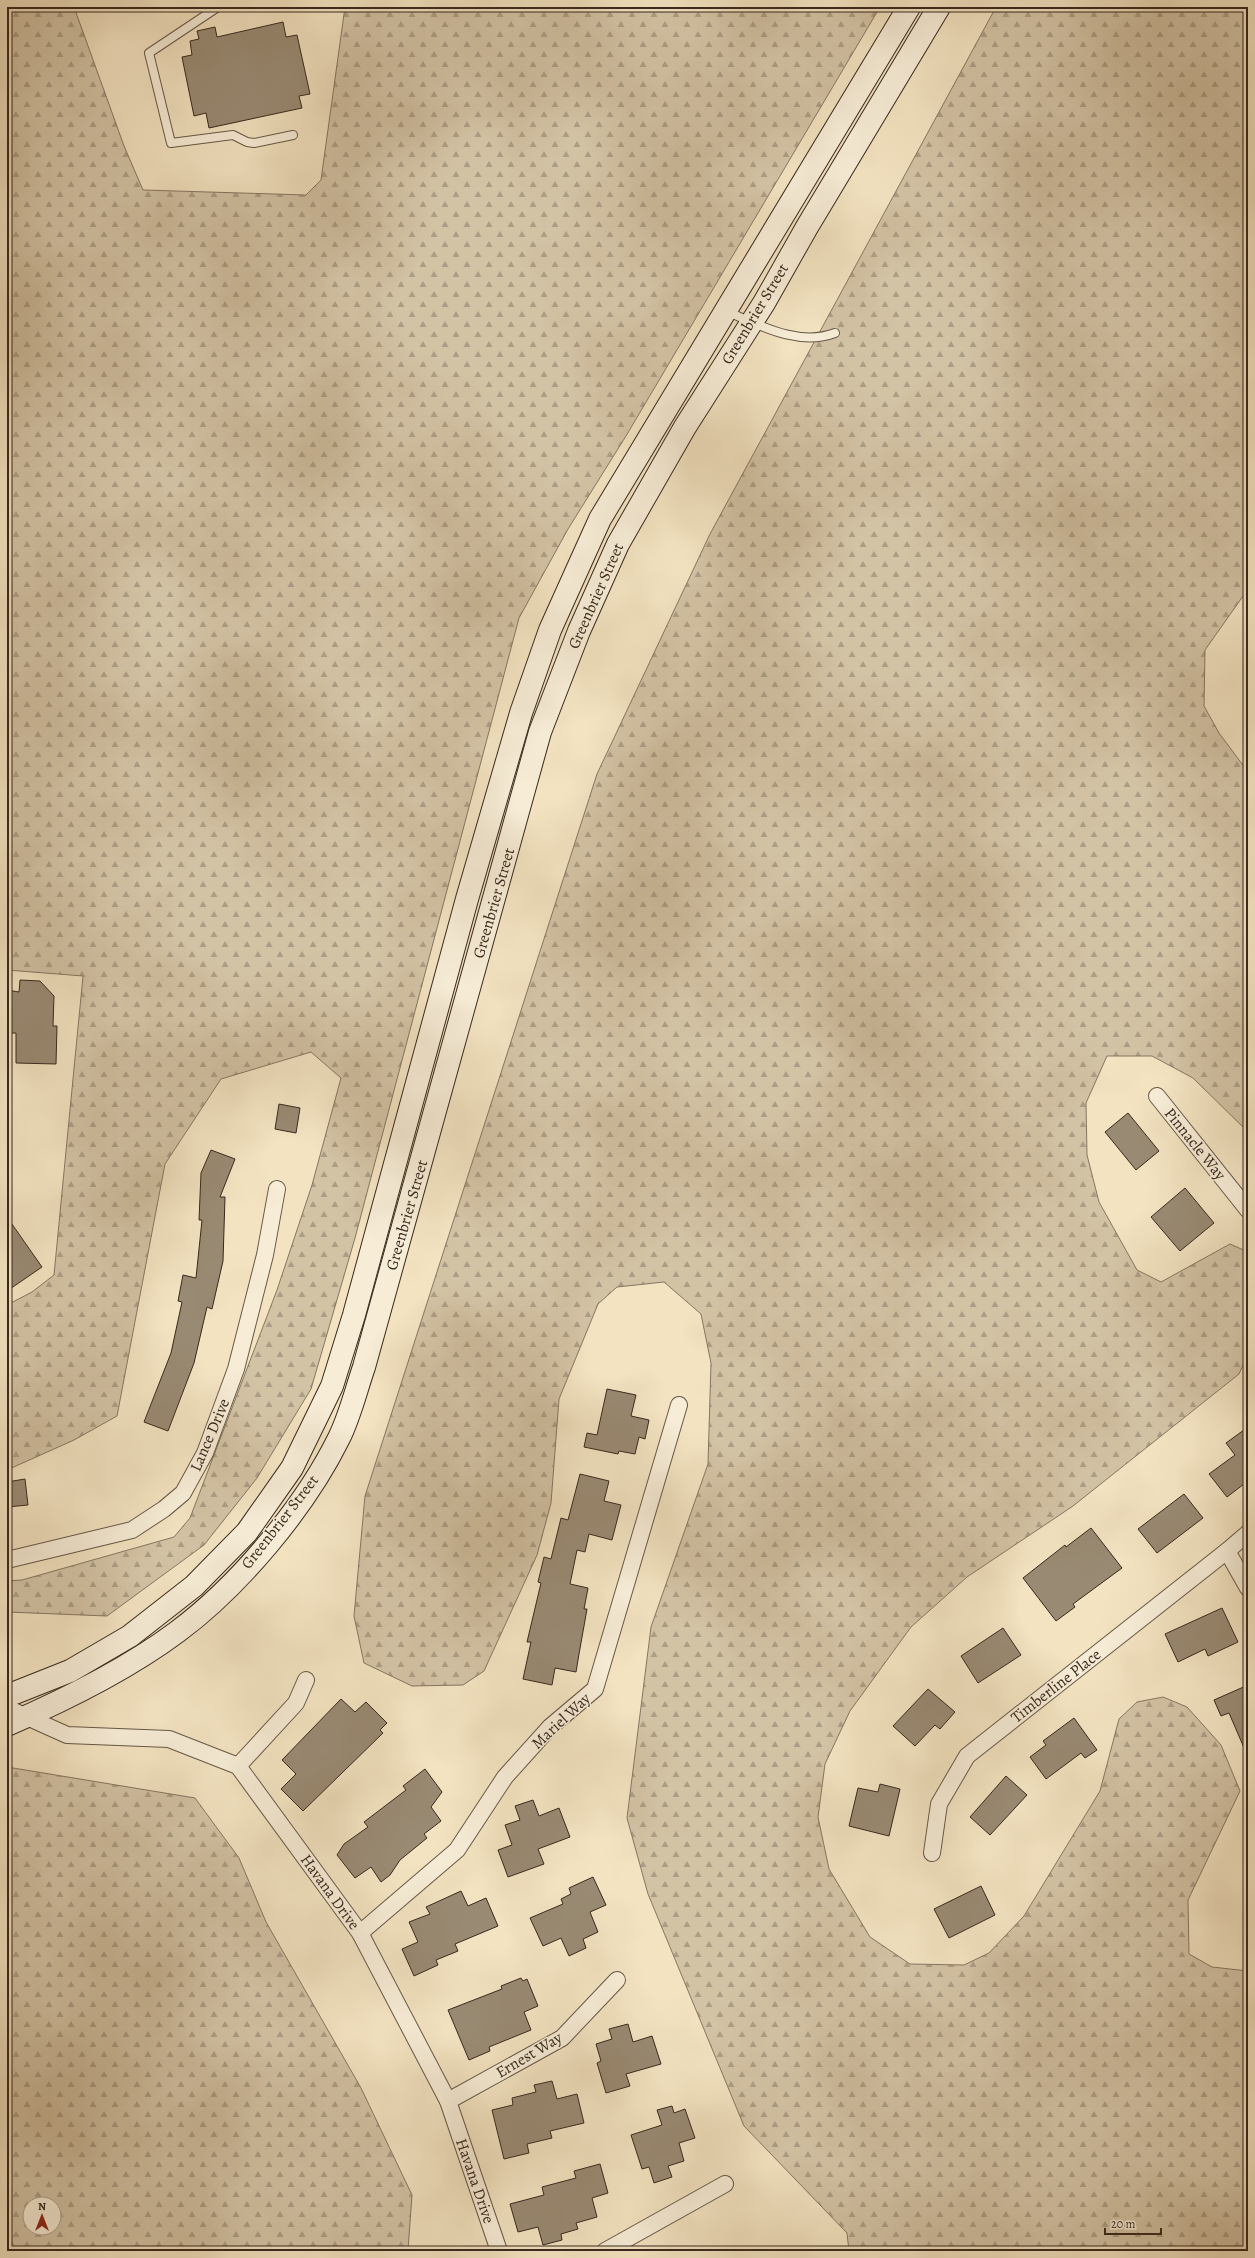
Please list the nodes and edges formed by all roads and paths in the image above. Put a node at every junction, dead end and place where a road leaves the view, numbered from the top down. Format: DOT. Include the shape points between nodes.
graph roads {
  1 [pos="218,7"];
  2 [pos="909,7"];
  3 [pos="939,7"];
  4 [pos="293,135"];
  5 [pos="725,311"];
  6 [pos="752,322"];
  7 [pos="835,333"];
  8 [pos="514,734"];
  9 [pos="538,742"];
  10 [pos="1157,1096"];
  11 [pos="277,1189"];
  12 [pos="1248,1210"];
  13 [pos="679,1405"];
  14 [pos="1248,1533"];
  15 [pos="1226,1551"];
  16 [pos="7,1560"];
  17 [pos="1248,1588"];
  18 [pos="306,1680"];
  19 [pos="7,1696"];
  20 [pos="13,1717"];
  21 [pos="238,1766"];
  22 [pos="932,1853"];
  23 [pos="360,1933"];
  24 [pos="616,1980"];
  25 [pos="448,2102"];
  26 [pos="725,2184"];
  27 [pos="499,2251"];
  28 [pos="605,2251"];
  1 -- 4 [label="lane" via="149,53 171,143 232,135 254,143"];
  2 -- 5 [label="main road, Greenbrier Street"];
  3 -- 6 [label="main road, Greenbrier Street"];
  5 -- 6 [label="lane"];
  5 -- 8 [label="main road, Greenbrier Street" via="600,519 550,630"];
  6 -- 7 [label="lane" via="779,334 822,338"];
  6 -- 9 [label="main road, Greenbrier Street" via="685,427 618,544 579,631"];
  8 -- 9 [label="lane"];
  8 -- 19 [label="main road, Greenbrier Street" via="354,1315 332,1386 292,1468 247,1532 194,1586 123,1640 70,1671"];
  9 -- 20 [label="main road, Greenbrier Street" via="364,1367 339,1437 310,1488 274,1534 231,1584 177,1632 62,1701"];
  10 -- 12 [label="street, Pinnacle Way"];
  11 -- 16 [label="street, Lance Drive" via="265,1255 236,1369 205,1453 183,1493 132,1530"];
  13 -- 23 [label="street, Mariel Way" via="595,1689 550,1727 505,1777 457,1850"];
  14 -- 15 [label="street, Timberline Place"];
  15 -- 17 [label="street"];
  15 -- 22 [label="street, Timberline Place" via="967,1756 939,1804"];
  18 -- 21 [label="street" via="296,1703"];
  20 -- 21 [label="street" via="67,1735 169,1739"];
  21 -- 23 [label="street, Havana Drive"];
  23 -- 25 [label="street, Havana Drive"];
  24 -- 25 [label="street, Ernest Way" via="562,2038"];
  25 -- 27 [label="street, Havana Drive"];
  26 -- 28 [label="street"];
}
